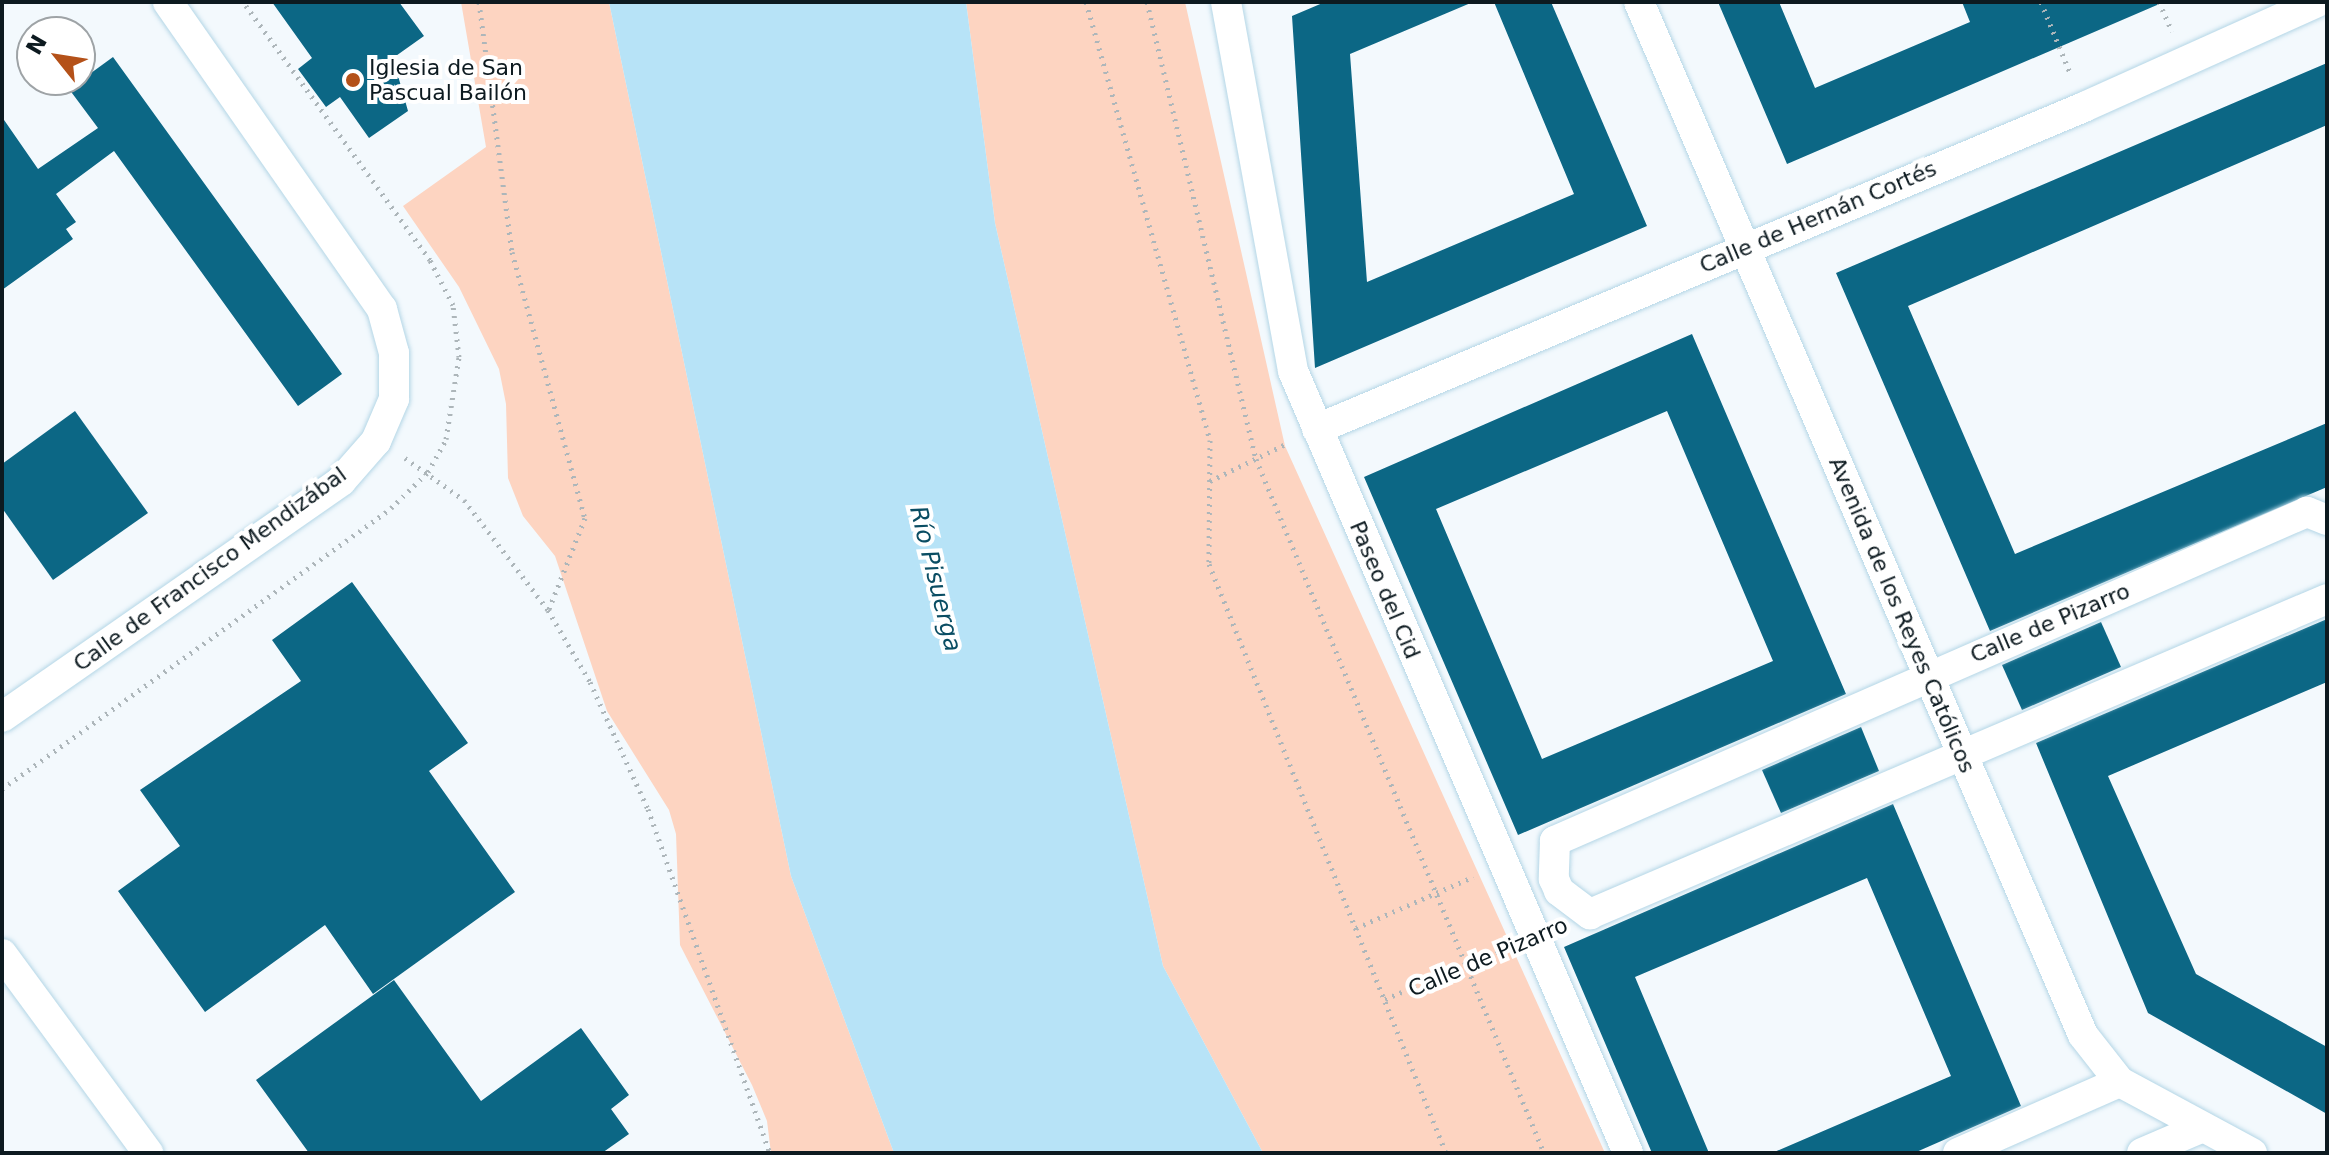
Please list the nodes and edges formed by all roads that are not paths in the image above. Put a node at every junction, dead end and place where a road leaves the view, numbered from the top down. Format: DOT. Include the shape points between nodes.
graph roads {
  1 [pos="168,2"];
  2 [pos="1226,2"];
  3 [pos="1639,2"];
  4 [pos="2318,2"];
  5 [pos="1747,245"];
  6 [pos="1317,429"];
  7 [pos="2327,520"];
  8 [pos="2327,599"];
  9 [pos="1926,677"];
  10 [pos="2,717"];
  11 [pos="1962,756"];
  12 [pos="2,954"];
  13 [pos="2120,1082"];
  14 [pos="2203,1127"];
  15 [pos="148,1153"];
  16 [pos="1628,1153"];
  17 [pos="1958,1153"];
  18 [pos="2142,1153"];
  19 [pos="2252,1153"];
  1 -- 10 [label="street, Calle de Francisco Mendizábal" via="382,309 394,353 394,399 376,441 341,481"];
  2 -- 6 [label="street, Paseo del Cid" via="1293,371"];
  3 -- 5 [label="street, Avenida de los Reyes Católicos"];
  4 -- 5 [label="street, Calle de Hernán Cortés" via="2084,107"];
  5 -- 6 [label="street, Calle de Hernán Cortés"];
  5 -- 9 [label="street, Avenida de los Reyes Católicos"];
  6 -- 16 [label="street, Paseo del Cid"];
  7 -- 9 [label="street, Calle de Pizarro" via="2307,512"];
  8 -- 11 [label="street, Calle de Pizarro"];
  9 -- 11 [label="street, Avenida de los Reyes Católicos"];
  9 -- 11 [label="street, Calle de Pizarro" via="1555,841 1554,879 1559,891 1590,914"];
  11 -- 13 [label="street, Avenida de los Reyes Católicos" via="2057,982 2083,1035"];
  12 -- 15 [label="street"];
  13 -- 14 [label="street, Avenida de los Reyes Católicos"];
  13 -- 17 [label="street"];
  14 -- 18 [label="street"];
  14 -- 19 [label="street, Avenida de los Reyes Católicos"];
}
